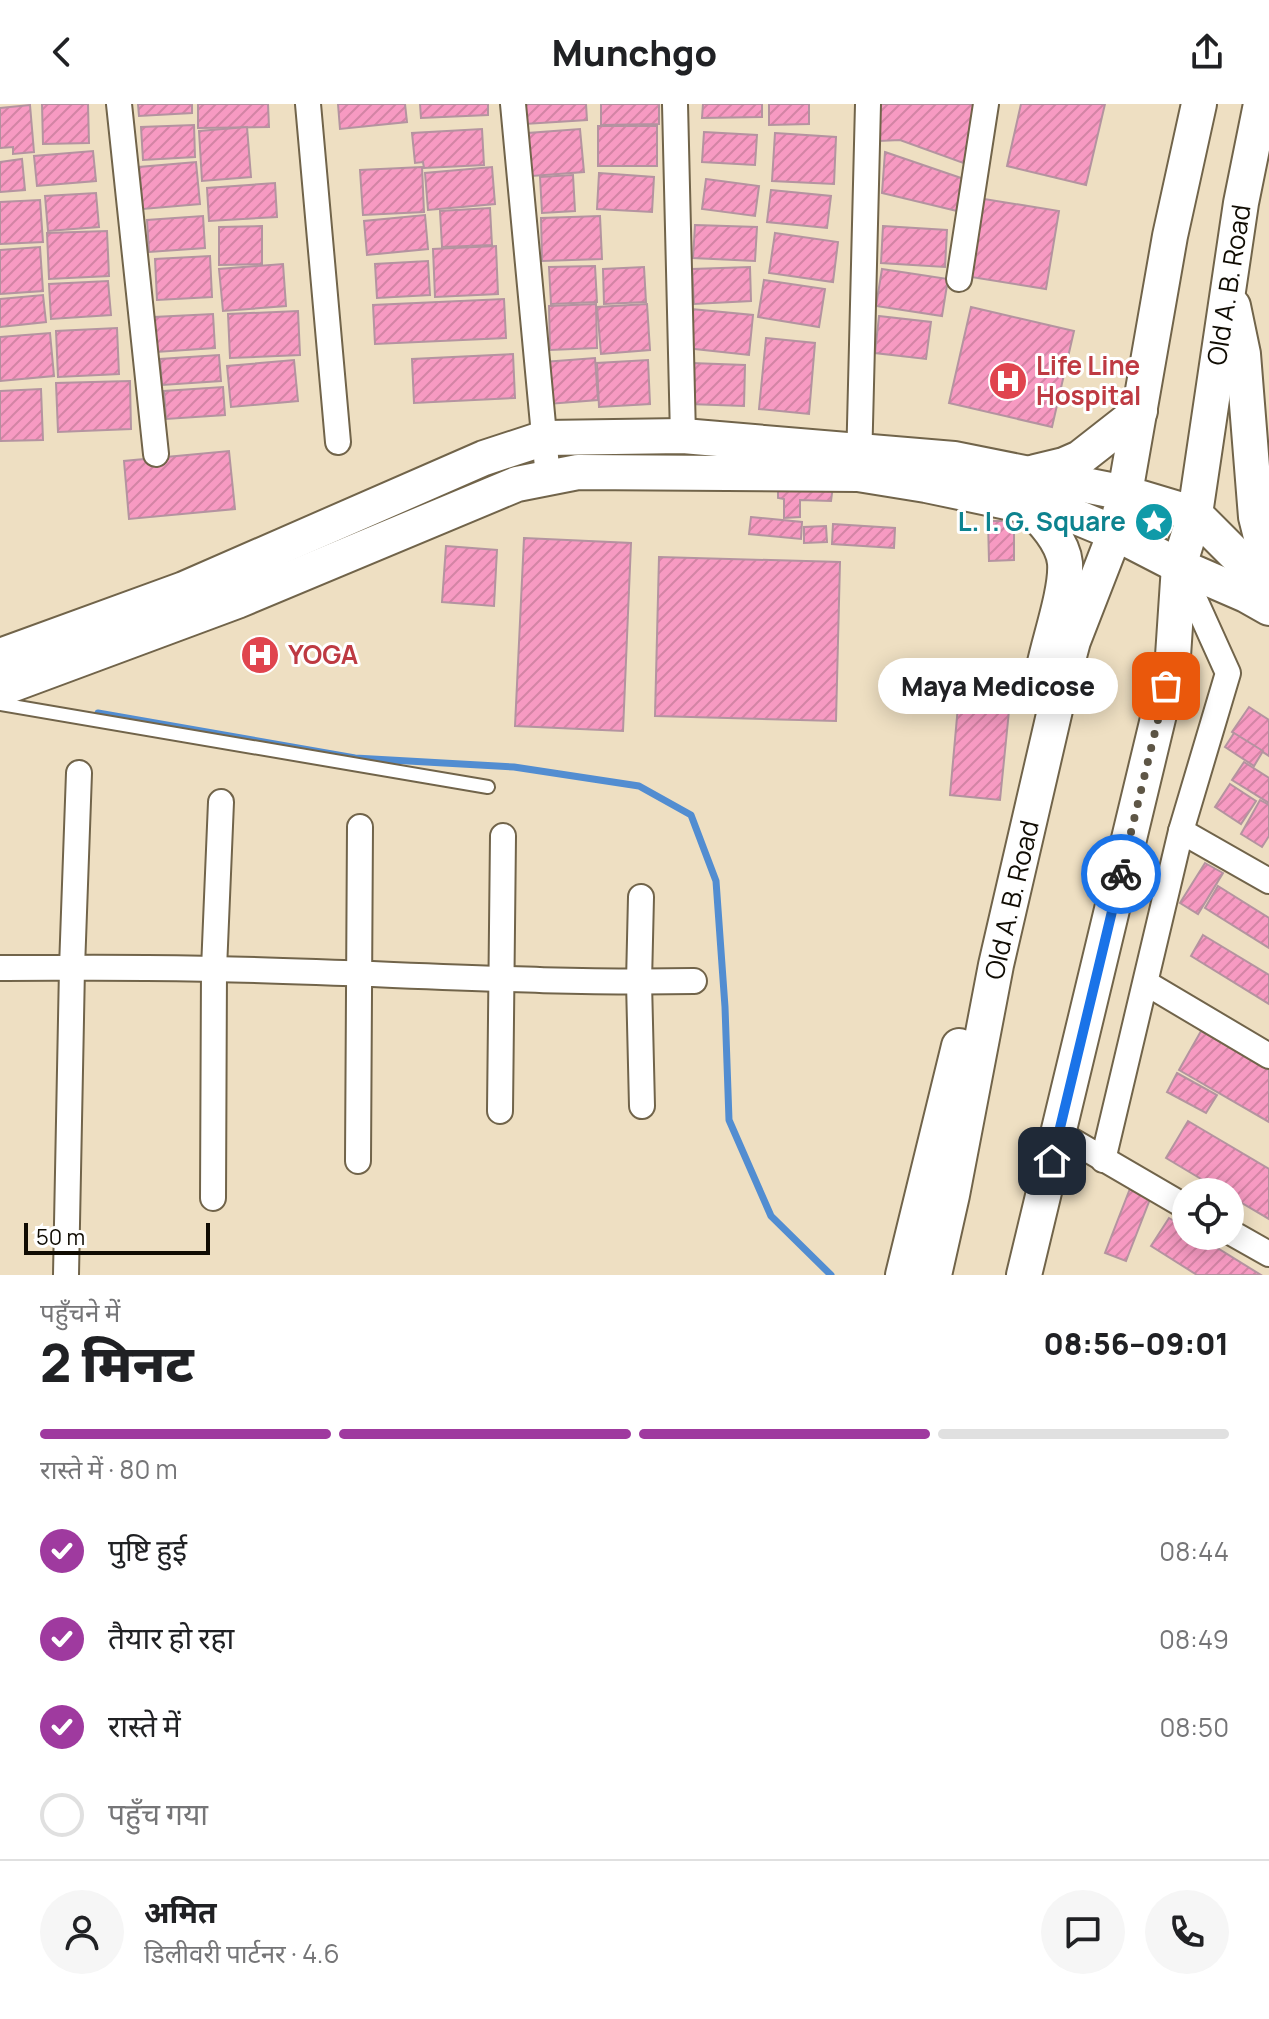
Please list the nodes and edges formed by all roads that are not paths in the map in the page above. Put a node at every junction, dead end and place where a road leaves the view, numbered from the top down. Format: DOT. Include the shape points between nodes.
graph roads {
  1 [pos="119,104"];
  2 [pos="308,104"];
  3 [pos="513,104"];
  4 [pos="675,104"];
  5 [pos="868,104"];
  6 [pos="986,104"];
  7 [pos="1199,104"];
  8 [pos="1261,104"];
  9 [pos="959,279"];
  10 [pos="1228,286"];
  11 [pos="1140,411"];
  12 [pos="683,436"];
  13 [pos="545,438"];
  14 [pos="338,442"];
  15 [pos="156,454"];
  16 [pos="859,463"];
  17 [pos="548,478"];
  18 [pos="1028,490"];
  19 [pos="1125,493"];
  20 [pos="1195,514"];
  21 [pos="1115,533"];
  22 [pos="1179,566"];
  23 [pos="1269,569"];
  24 [pos="1269,580"];
  25 [pos="1269,608"];
  26 [pos="0,656"];
  27 [pos="0,689"];
  28 [pos="1049,694"];
  29 [pos="0,704"];
  30 [pos="79,773"];
  31 [pos="488,787"];
  32 [pos="221,802"];
  33 [pos="360,827"];
  34 [pos="1181,831"];
  35 [pos="503,836"];
  36 [pos="1269,881"];
  37 [pos="641,897"];
  38 [pos="0,968"];
  39 [pos="72,968"];
  40 [pos="214,969"];
  41 [pos="360,975"];
  42 [pos="501,978"];
  43 [pos="694,981"];
  44 [pos="639,982"];
  45 [pos="1146,983"];
  46 [pos="1269,1056"];
  47 [pos="642,1106"];
  48 [pos="500,1111"];
  49 [pos="1059,1133"];
  50 [pos="1103,1160"];
  51 [pos="358,1161"];
  52 [pos="213,1198"];
  53 [pos="1172,1199"];
  54 [pos="1244,1240"];
  55 [pos="1269,1254"];
  56 [pos="66,1275"];
  57 [pos="903,1275"];
  58 [pos="934,1275"];
  59 [pos="1024,1275"];
  1 -- 15 [label="street"];
  2 -- 14 [label="street"];
  3 -- 13 [label="street"];
  4 -- 12 [label="street"];
  5 -- 16 [label="street"];
  6 -- 9 [label="street"];
  7 -- 11 [label="main road"];
  8 -- 10 [label="main road, Old A. B. Road"];
  10 -- 20 [label="main road, Old A. B. Road"];
  10 -- 23 [label="main road" via="1243,354 1256,517"];
  11 -- 18 [label="main road"];
  11 -- 19 [label="main road"];
  12 -- 13 [label="main road"];
  12 -- 16 [label="main road"];
  13 -- 17 [label="street"];
  13 -- 26 [label="main road" via="484,458 184,589"];
  16 -- 17 [label="main road" via="578,472"];
  16 -- 18 [label="main road" via="954,459"];
  17 -- 27 [label="main road" via="517,484 237,601"];
  18 -- 19 [label="main road"];
  18 -- 21 [label="main road"];
  18 -- 28 [label="main road" via="1065,562"];
  19 -- 20 [label="main road"];
  19 -- 21 [label="main road"];
  20 -- 22 [label="main road"];
  20 -- 24 [label="main road" via="1247,566"];
  21 -- 22 [label="main road"];
  21 -- 28 [label="main road, Old A. B. Road"];
  22 -- 25 [label="main road"];
  22 -- 34 [label="street" via="1228,673"];
  22 -- 49 [label="main road" via="1173,656"];
  28 -- 57 [label="main road"];
  28 -- 58 [label="main road, Old A. B. Road"];
  29 -- 31 [label="lane"];
  30 -- 39 [label="street"];
  32 -- 40 [label="street"];
  33 -- 41 [label="street"];
  34 -- 36 [label="street"];
  34 -- 45 [label="street"];
  35 -- 42 [label="street"];
  37 -- 44 [label="street"];
  38 -- 39 [label="street"];
  39 -- 40 [label="street"];
  39 -- 56 [label="street"];
  40 -- 41 [label="street"];
  40 -- 52 [label="street"];
  41 -- 42 [label="street"];
  41 -- 51 [label="street"];
  42 -- 44 [label="street"];
  42 -- 48 [label="street"];
  43 -- 44 [label="street"];
  44 -- 47 [label="street"];
  45 -- 46 [label="street"];
  45 -- 50 [label="street"];
  49 -- 50 [label="street"];
  49 -- 59 [label="main road"];
  50 -- 53 [label="street"];
  54 -- 55 [label="street"];
}
